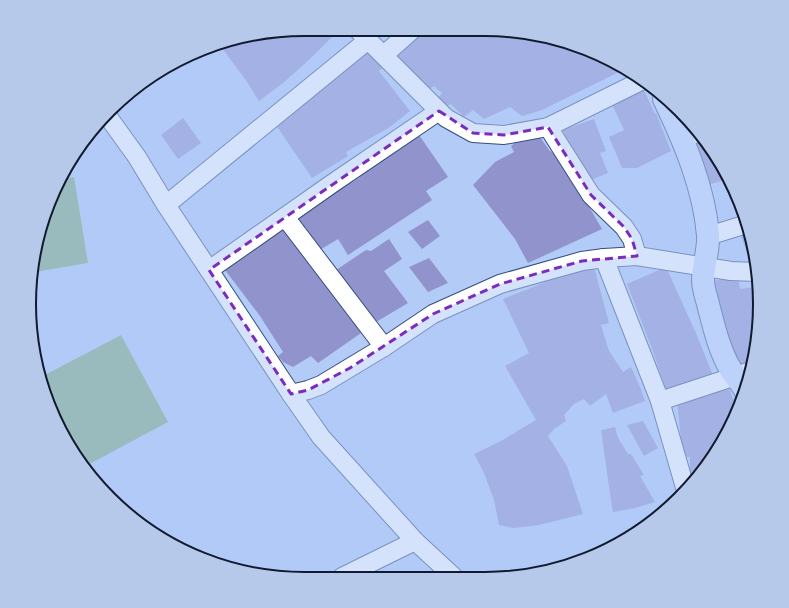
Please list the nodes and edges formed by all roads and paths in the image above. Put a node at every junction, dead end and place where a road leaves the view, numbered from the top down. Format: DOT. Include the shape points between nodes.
graph roads {
  1 [pos="362,36"];
  2 [pos="364,36"];
  3 [pos="405,36"];
  4 [pos="384,55"];
  5 [pos="637,83"];
  6 [pos="439,111"];
  7 [pos="673,112"];
  8 [pos="110,119"];
  9 [pos="548,127"];
  10 [pos="689,136"];
  11 [pos="166,205"];
  12 [pos="286,217"];
  13 [pos="741,226"];
  14 [pos="708,236"];
  15 [pos="637,256"];
  16 [pos="604,258"];
  17 [pos="703,267"];
  18 [pos="210,270"];
  19 [pos="751,272"];
  20 [pos="384,347"];
  21 [pos="743,377"];
  22 [pos="742,380"];
  23 [pos="291,394"];
  24 [pos="660,401"];
  25 [pos="684,484"];
  26 [pos="415,541"];
  27 [pos="352,572"];
  28 [pos="449,572"];
  1 -- 11 [label="street"];
  2 -- 4 [label="street"];
  3 -- 4 [label="street"];
  4 -- 6 [label="street"];
  5 -- 9 [label="street"];
  6 -- 9 [label="street" via="446,118 473,133 504,135"];
  6 -- 12 [label="street"];
  7 -- 10 [label="street"];
  8 -- 11 [label="street" via="138,157"];
  9 -- 15 [label="street" via="591,195 624,227 632,239"];
  10 -- 14 [label="street" via="692,167 704,206"];
  11 -- 18 [label="street"];
  12 -- 18 [label="street"];
  12 -- 20 [label="street"];
  13 -- 14 [label="street"];
  14 -- 17 [label="street"];
  15 -- 16 [label="street"];
  15 -- 17 [label="street"];
  16 -- 20 [label="street" via="582,261 500,284 433,314"];
  16 -- 24 [label="street"];
  17 -- 19 [label="street"];
  17 -- 21 [label="street" via="703,282 715,334 722,351"];
  18 -- 23 [label="street"];
  20 -- 23 [label="street" via="322,385"];
  22 -- 24 [label="street"];
  23 -- 26 [label="street" via="321,437"];
  24 -- 25 [label="street"];
  26 -- 27 [label="street"];
  26 -- 28 [label="street"];
}
